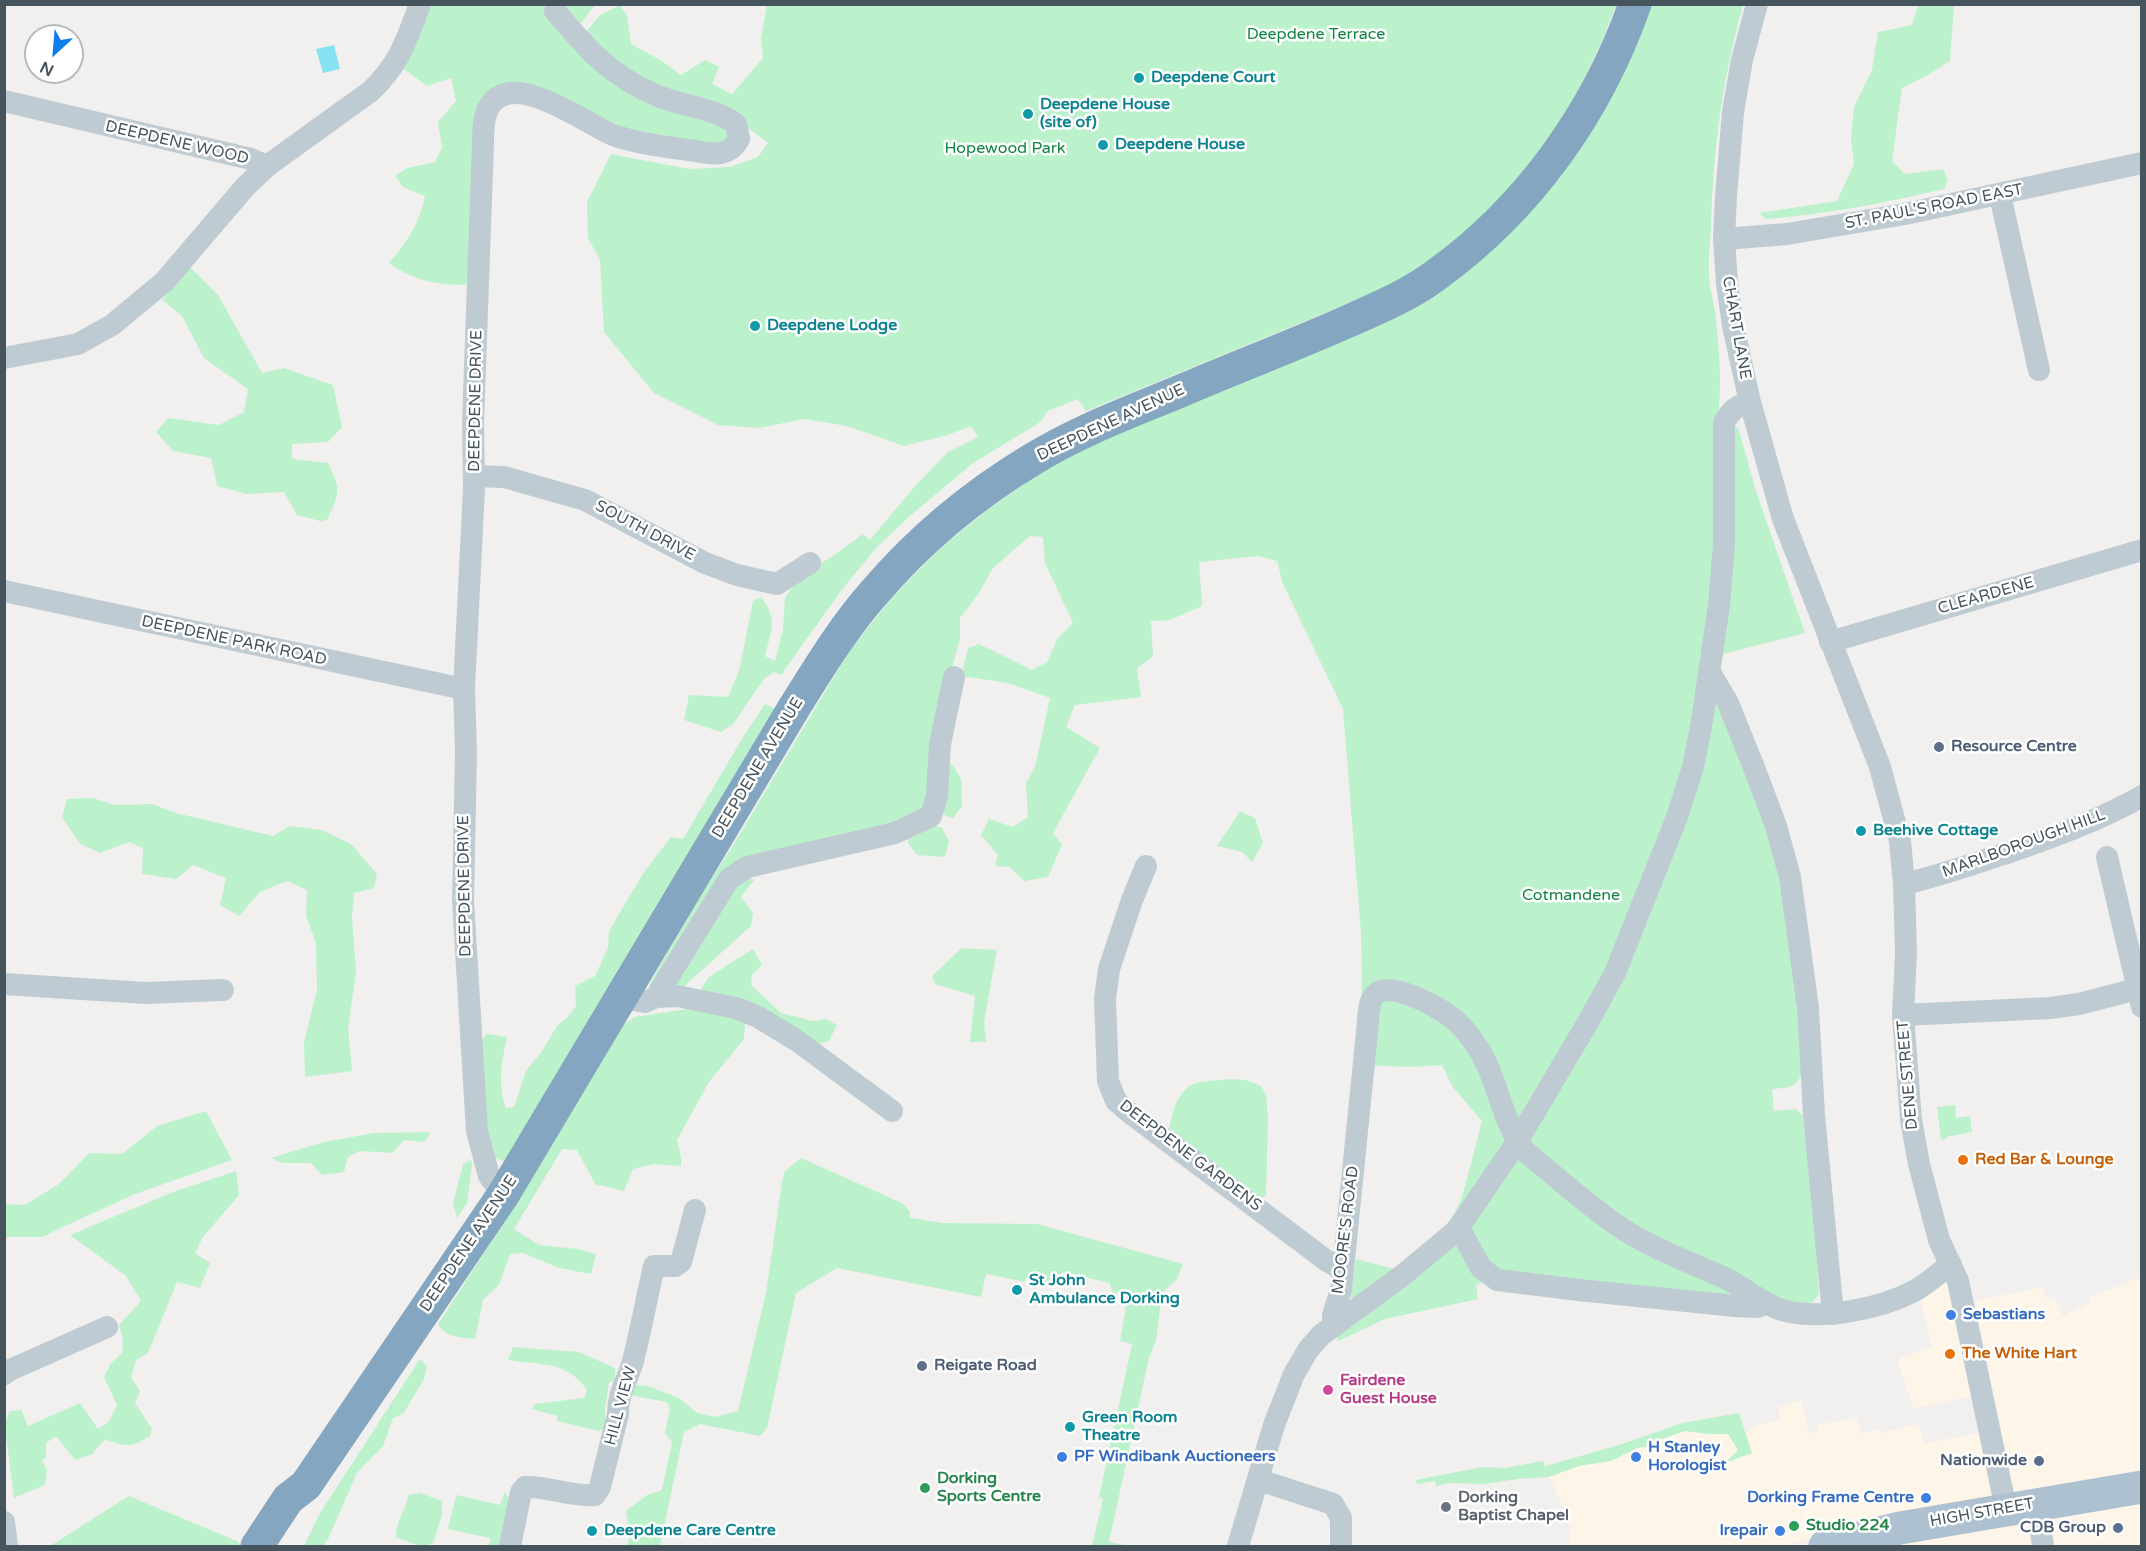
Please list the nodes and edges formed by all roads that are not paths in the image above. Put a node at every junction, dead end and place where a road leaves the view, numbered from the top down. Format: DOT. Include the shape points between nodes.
graph roads {
  1 [pos="420,4"];
  2 [pos="1635,4"];
  3 [pos="1757,4"];
  4 [pos="555,11"];
  5 [pos="4,101"];
  6 [pos="2142,163"];
  7 [pos="267,166"];
  8 [pos="2000,195"];
  9 [pos="1724,239"];
  10 [pos="4,358"];
  11 [pos="2039,370"];
  12 [pos="1750,402"];
  13 [pos="474,476"];
  14 [pos="2142,550"];
  15 [pos="810,563"];
  16 [pos="4,591"];
  17 [pos="1830,642"];
  18 [pos="1711,674"];
  19 [pos="954,677"];
  20 [pos="464,689"];
  21 [pos="2142,796"];
  22 [pos="2107,857"];
  23 [pos="1146,866"];
  24 [pos="1904,884"];
  25 [pos="4,984"];
  26 [pos="223,990"];
  27 [pos="656,997"];
  28 [pos="622,998"];
  29 [pos="2139,998"];
  30 [pos="1902,1015"];
  31 [pos="892,1111"];
  32 [pos="1517,1142"];
  33 [pos="503,1195"];
  34 [pos="695,1210"];
  35 [pos="1456,1230"];
  36 [pos="1951,1264"];
  37 [pos="1343,1270"];
  38 [pos="1767,1303"];
  39 [pos="1833,1314"];
  40 [pos="1333,1327"];
  41 [pos="107,1328"];
  42 [pos="4,1374"];
  43 [pos="1259,1480"];
  44 [pos="306,1485"];
  45 [pos="2142,1487"];
  46 [pos="2021,1506"];
  47 [pos="4,1522"];
  48 [pos="7,1546"];
  49 [pos="257,1546"];
  50 [pos="281,1546"];
  51 [pos="510,1546"];
  52 [pos="1238,1546"];
  53 [pos="1341,1546"];
  54 [pos="1825,1546"];
  55 [pos="2043,1546"];
  1 -- 7 [label="street, DEEPDENE WOOD" via="398,60 381,81"];
  2 -- 28 [label="highway, DEEPDENE AVENUE" via="1604,81 1570,136 1528,192 1435,276 1327,331 1140,408 1033,458 948,519 909,555 833,646"];
  3 -- 9 [label="street, CHART LANE" via="1733,112"];
  4 -- 13 [label="street, DEEPDENE DRIVE" via="609,70 657,96 725,116 736,124 739,139 728,152 717,154 614,135 533,95 503,96 488,107 483,143"];
  5 -- 7 [label="street, DEEPDENE WOOD"];
  6 -- 8 [label="street, ST. PAUL'S ROAD EAST"];
  7 -- 10 [label="street" via="164,282 112,325 78,345"];
  8 -- 9 [label="street, ST. PAUL'S ROAD EAST" via="1787,234"];
  8 -- 11 [label="street"];
  9 -- 12 [label="street, CHART LANE" via="1733,326"];
  12 -- 17 [label="street, CHART LANE" via="1783,519"];
  12 -- 18 [label="street" via="1737,406 1724,423 1724,544"];
  13 -- 15 [label="street, SOUTH DRIVE" via="504,477 585,500 737,575 777,584"];
  13 -- 20 [label="street, DEEPDENE DRIVE"];
  14 -- 17 [label="street, CLEARDENE"];
  16 -- 20 [label="street, DEEPDENE PARK ROAD"];
  17 -- 24 [label="street, DENE STREET" via="1880,767 1900,841"];
  18 -- 32 [label="street" via="1693,767 1632,932 1615,973"];
  18 -- 39 [label="street" via="1728,703 1753,765 1790,877 1808,1008"];
  19 -- 27 [label="street" via="931,816 895,833 747,867 729,879"];
  20 -- 33 [label="street, DEEPDENE DRIVE" via="463,901 477,1131 489,1176"];
  21 -- 24 [label="street, MARLBOROUGH HILL" via="2042,840"];
  22 -- 29 [label="street"];
  23 -- 37 [label="street, DEEPDENE GARDENS" via="1109,969 1105,999 1108,1081 1116,1101"];
  24 -- 30 [label="street, DENE STREET" via="1906,953"];
  25 -- 26 [label="street" via="145,993"];
  27 -- 28 [label="street" via="645,1002"];
  27 -- 31 [label="street" via="701,999 758,1017 822,1058"];
  28 -- 33 [label="highway, DEEPDENE AVENUE"];
  29 -- 30 [label="street" via="2050,1008"];
  30 -- 36 [label="street, DENE STREET" via="1919,1164 1939,1240"];
  32 -- 35 [label="street"];
  32 -- 37 [label="street, MOORE'S ROAD" via="1490,1071 1468,1034 1453,1018 1428,1002 1391,990 1378,992 1372,998 1367,1032"];
  32 -- 38 [label="street" via="1619,1226"];
  33 -- 44 [label="highway, DEEPDENE AVENUE"];
  34 -- 51 [label="street, HILL VIEW" via="681,1262 675,1266 654,1266 600,1487 595,1495 580,1496 525,1487"];
  35 -- 38 [label="street" via="1481,1268 1497,1280 1736,1306 1758,1307"];
  35 -- 40 [label="street"];
  36 -- 39 [label="street" via="1914,1291 1865,1309"];
  36 -- 46 [label="street, DENE STREET"];
  37 -- 40 [label="street, MOORE'S ROAD"];
  38 -- 39 [label="street" via="1784,1311"];
  40 -- 43 [label="street" via="1321,1335 1298,1366 1274,1425"];
  41 -- 42 [label="street"];
  43 -- 52 [label="street"];
  43 -- 53 [label="street" via="1333,1504 1341,1518"];
  44 -- 49 [label="highway" via="288,1499"];
  44 -- 50 [label="highway"];
  45 -- 46 [label="main road, HIGH STREET"];
  46 -- 54 [label="main road, HIGH STREET"];
  46 -- 55 [label="street, DENE STREET"];
  47 -- 48 [label="street"];
}
